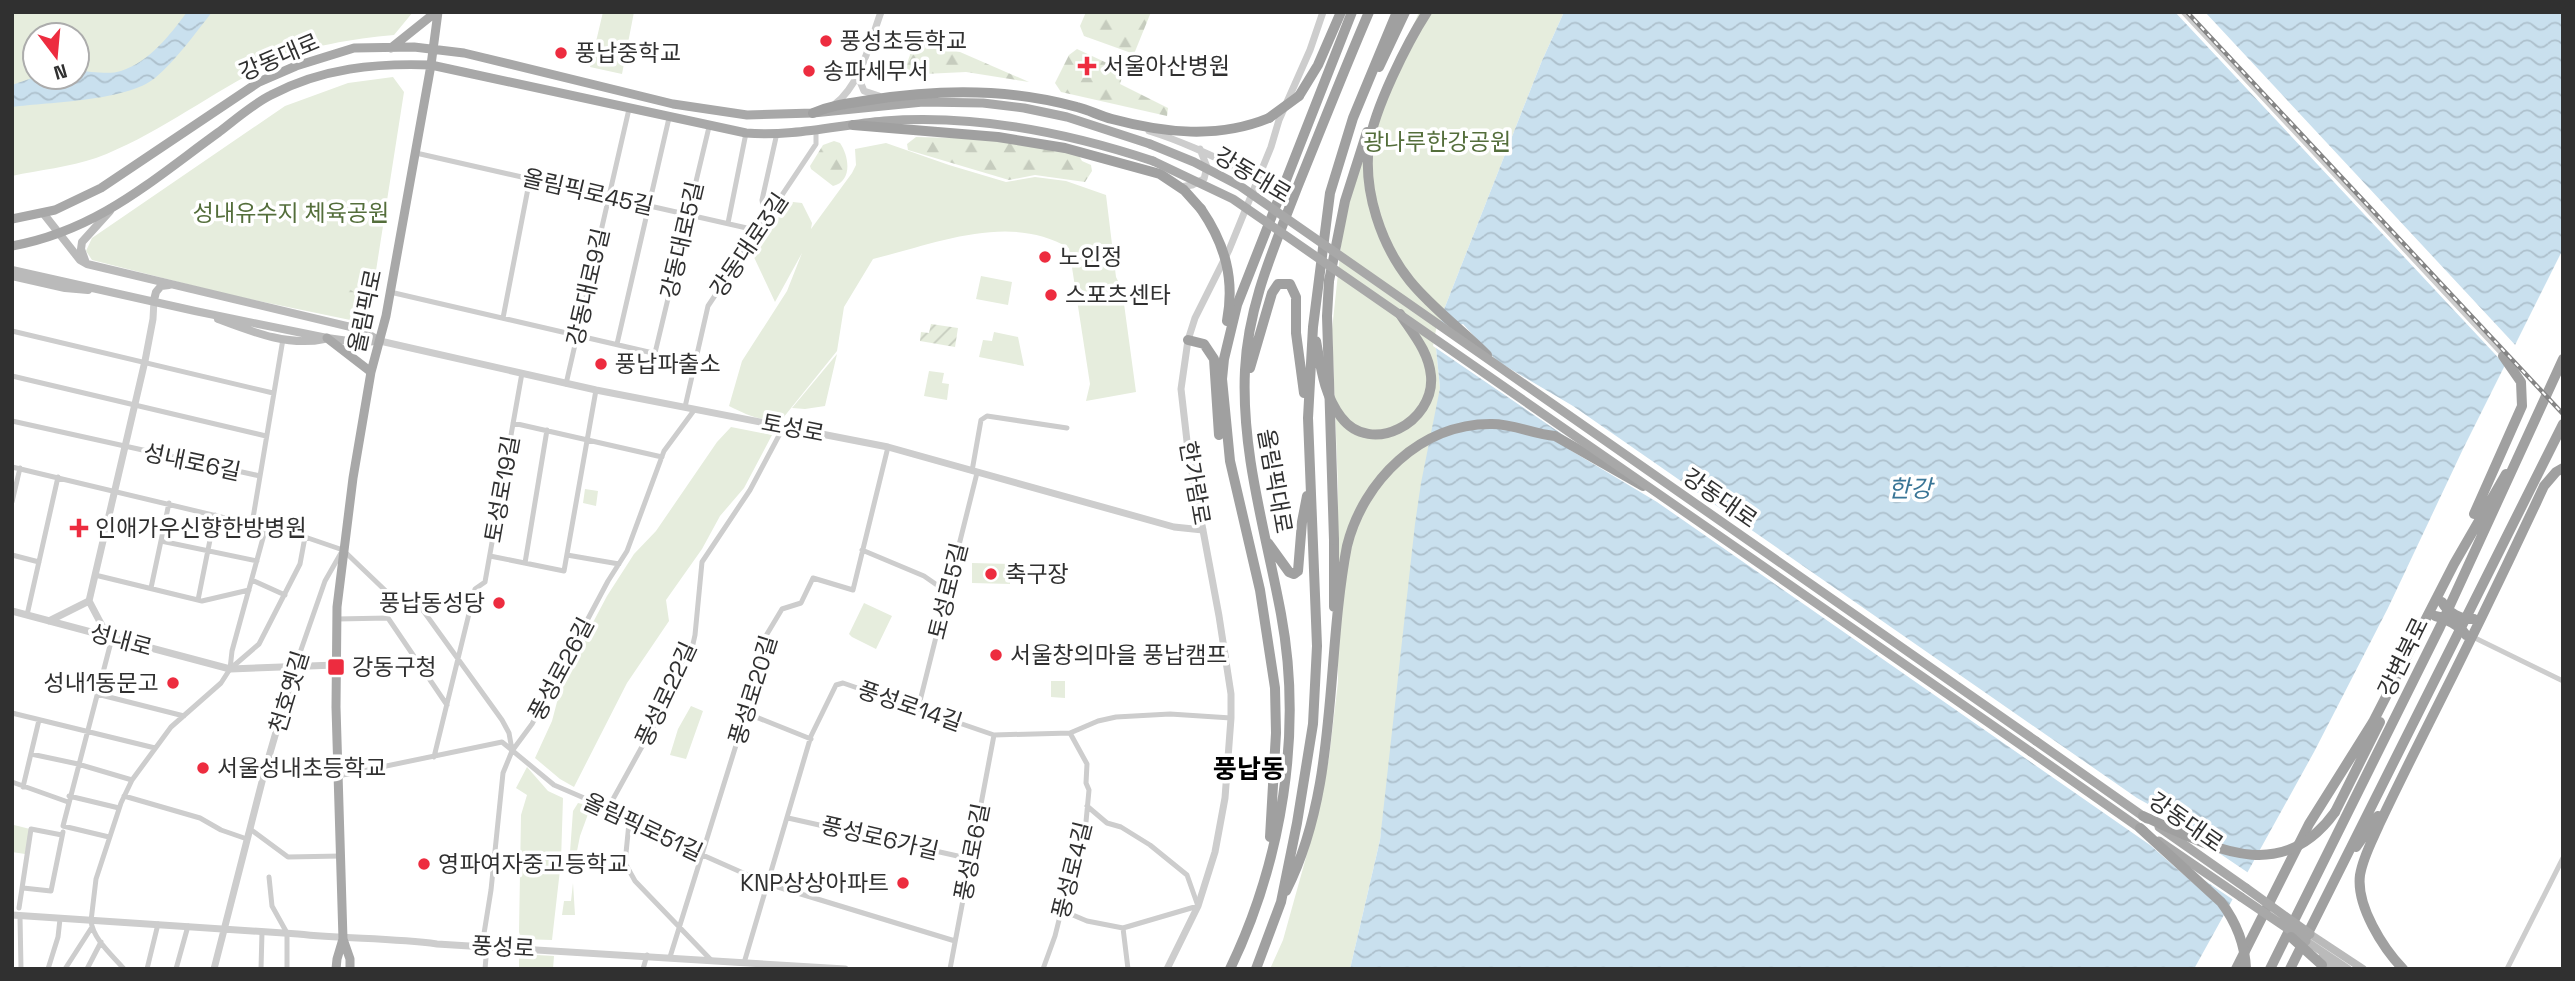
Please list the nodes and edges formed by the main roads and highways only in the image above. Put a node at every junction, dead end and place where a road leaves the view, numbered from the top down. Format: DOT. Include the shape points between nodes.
graph roads {
  1 [pos="438,12"];
  2 [pos="1341,12"];
  3 [pos="1352,12"];
  4 [pos="1369,12"];
  5 [pos="1397,12"];
  6 [pos="1405,12"];
  7 [pos="1418,12"];
  8 [pos="1427,12"];
  9 [pos="1337,47"];
  10 [pos="391,48"];
  11 [pos="433,49"];
  12 [pos="432,65"];
  13 [pos="1364,91"];
  14 [pos="1299,96"];
  15 [pos="1382,103"];
  16 [pos="813,113"];
  17 [pos="853,125"];
  18 [pos="1364,139"];
  19 [pos="110,211"];
  20 [pos="43,213"];
  21 [pos="12,219"];
  22 [pos="58,234"];
  23 [pos="12,246"];
  24 [pos="87,264"];
  25 [pos="12,270"];
  26 [pos="12,276"];
  27 [pos="172,285"];
  28 [pos="118,293"];
  29 [pos="154,300"];
  30 [pos="195,311"];
  31 [pos="1399,314"];
  32 [pos="1313,327"];
  33 [pos="327,338"];
  34 [pos="1188,340"];
  35 [pos="380,341"];
  36 [pos="2503,356"];
  37 [pos="1224,359"];
  38 [pos="2563,359"];
  39 [pos="1495,363"];
  40 [pos="371,372"];
  41 [pos="1244,392"];
  42 [pos="1308,418"];
  43 [pos="2563,424"];
  44 [pos="2525,443"];
  45 [pos="2544,459"];
  46 [pos="2563,468"];
  47 [pos="1311,481"];
  48 [pos="2544,486"];
  49 [pos="1656,492"];
  50 [pos="1247,534"];
  51 [pos="1266,540"];
  52 [pos="2454,564"];
  53 [pos="2441,589"];
  54 [pos="2430,617"];
  55 [pos="2479,617"];
  56 [pos="2469,640"];
  57 [pos="1333,649"];
  58 [pos="2410,650"];
  59 [pos="2392,797"];
  60 [pos="2143,816"];
  61 [pos="2140,828"];
  62 [pos="1269,867"];
  63 [pos="2340,870"];
  64 [pos="1281,902"];
  65 [pos="2291,937"];
  66 [pos="2308,937"];
  67 [pos="343,939"];
  68 [pos="2323,964"];
  69 [pos="337,969"];
  70 [pos="350,969"];
  71 [pos="1230,969"];
  72 [pos="1256,969"];
  73 [pos="2236,969"];
  74 [pos="2246,969"];
  75 [pos="2270,969"];
  76 [pos="2290,969"];
  77 [pos="2336,969"];
  78 [pos="2348,969"];
  79 [pos="2363,969"];
  80 [pos="2403,969"];
  1 -- 10 [label="main road"];
  1 -- 11 [label="main road, 올림픽로"];
  2 -- 14 [label="highway"];
  3 -- 9 [label="highway"];
  4 -- 41 [label="highway, 올림픽대로" via="1256,297"];
  5 -- 13 [label="highway, 올림픽대로"];
  6 -- 13 [label="highway"];
  7 -- 18 [label="highway"];
  8 -- 15 [label="highway"];
  9 -- 14 [label="highway" via="1310,88"];
  9 -- 37 [label="highway" via="1237,305"];
  10 -- 11 [label="main road, 강동대로"];
  10 -- 20 [label="main road, 강동대로" via="354,48 259,82 101,188"];
  11 -- 12 [label="main road, 올림픽로"];
  11 -- 16 [label="main road, 강동대로" via="673,104 747,115"];
  12 -- 17 [label="main road, 강동대로" via="746,133"];
  12 -- 19 [label="main road, 강동대로" via="344,68 302,80 270,95"];
  12 -- 35 [label="main road, 올림픽로"];
  13 -- 32 [label="highway, 올림픽대로" via="1330,193"];
  14 -- 16 [label="highway, bridge" via="1269,118 1236,129 1200,132 1112,119 1077,107 1003,94 916,93"];
  15 -- 18 [label="highway"];
  15 -- 39 [label="highway, bridge" via="1370,140 1368,169 1383,235 1421,293"];
  16 -- 39 [label="main road, 강동대로, bridge" via="923,103 983,103 1067,117 1150,144 1240,187"];
  17 -- 31 [label="main road, 강동대로, bridge" via="926,120 986,123 1049,131 1153,161 1233,199"];
  17 -- 37 [label="highway, bridge" via="998,137 1065,148 1160,174 1201,209 1226,255 1231,293"];
  18 -- 57 [label="highway, bridge" via="1329,281"];
  19 -- 22 [label="main road, 강동대로"];
  19 -- 24 [label="main road" via="82,242"];
  20 -- 21 [label="main road, 강동대로"];
  20 -- 22 [label="main road"];
  22 -- 23 [label="main road, 강동대로"];
  22 -- 24 [label="main road"];
  24 -- 27 [label="main road"];
  25 -- 28 [label="main road"];
  26 -- 28 [label="main road"];
  27 -- 29 [label="main road" via="161,286"];
  27 -- 35 [label="main road" via="359,329"];
  28 -- 29 [label="main road"];
  29 -- 30 [label="main road"];
  30 -- 33 [label="main road"];
  30 -- 33 [label="main road" via="283,339 309,343"];
  31 -- 32 [label="highway" via="1426,352 1431,392 1415,419 1386,434 1363,433 1343,420 1325,387"];
  31 -- 49 [label="main road, 강동대로, bridge"];
  32 -- 42 [label="highway, 올림픽대로"];
  33 -- 35 [label="main road"];
  33 -- 40 [label="main road"];
  34 -- 50 [label="highway" via="1204,344 1214,359 1221,449 1237,514"];
  35 -- 40 [label="main road, 올림픽로"];
  36 -- 52 [label="highway" via="2521,382 2522,406"];
  37 -- 50 [label="highway" via="1227,446"];
  38 -- 44 [label="highway, 강변북로"];
  39 -- 60 [label="main road, 강동대로, bridge"];
  40 -- 67 [label="main road, 올림픽로" via="343,550 337,620"];
  41 -- 42 [label="highway" via="1268,301 1278,284 1290,284 1296,297 1296,333"];
  41 -- 51 [label="highway, 올림픽대로" via="1247,444"];
  42 -- 47 [label="highway, 올림픽대로"];
  43 -- 45 [label="highway, 강변북로"];
  44 -- 52 [label="highway"];
  44 -- 75 [label="highway, 강변북로" via="2440,627"];
  45 -- 48 [label="highway"];
  45 -- 63 [label="highway, 강변북로"];
  46 -- 48 [label="highway"];
  47 -- 51 [label="highway" via="1298,571 1289,572"];
  47 -- 64 [label="highway, 올림픽대로" via="1316,690 1308,762"];
  48 -- 55 [label="highway"];
  49 -- 57 [label="highway, bridge" via="1555,436 1503,424 1446,431 1417,447 1381,478 1358,512 1344,559"];
  49 -- 61 [label="main road, 강동대로, bridge"];
  50 -- 62 [label="highway" via="1265,617 1277,710"];
  51 -- 62 [label="highway, 올림픽대로" via="1283,626 1289,694 1282,796"];
  52 -- 53 [label="highway"];
  53 -- 54 [label="highway"];
  53 -- 55 [label="highway, bridge" via="2442,602 2450,612 2467,619"];
  54 -- 56 [label="highway, bridge" via="2442,617 2462,629"];
  54 -- 58 [label="highway"];
  55 -- 56 [label="highway"];
  56 -- 59 [label="highway"];
  57 -- 64 [label="highway" via="1317,796 1299,865"];
  58 -- 60 [label="highway, bridge" via="2335,811 2302,842 2259,856 2228,852"];
  58 -- 73 [label="highway" via="2373,722 2309,824"];
  59 -- 63 [label="highway"];
  59 -- 80 [label="highway" via="2360,877 2374,929"];
  60 -- 66 [label="main road, 강동대로, bridge"];
  61 -- 66 [label="main road, 강동대로, bridge"];
  61 -- 74 [label="highway, bridge" via="2225,907 2240,936"];
  62 -- 71 [label="highway, 올림픽대로"];
  63 -- 76 [label="highway, 강변북로"];
  64 -- 72 [label="highway, 올림픽대로"];
  65 -- 68 [label="highway, bridge"];
  66 -- 78 [label="main road"];
  66 -- 79 [label="main road"];
  67 -- 69 [label="main road, 올림픽로"];
  67 -- 70 [label="main road, 올림픽로"];
  68 -- 77 [label="main road"];
}
